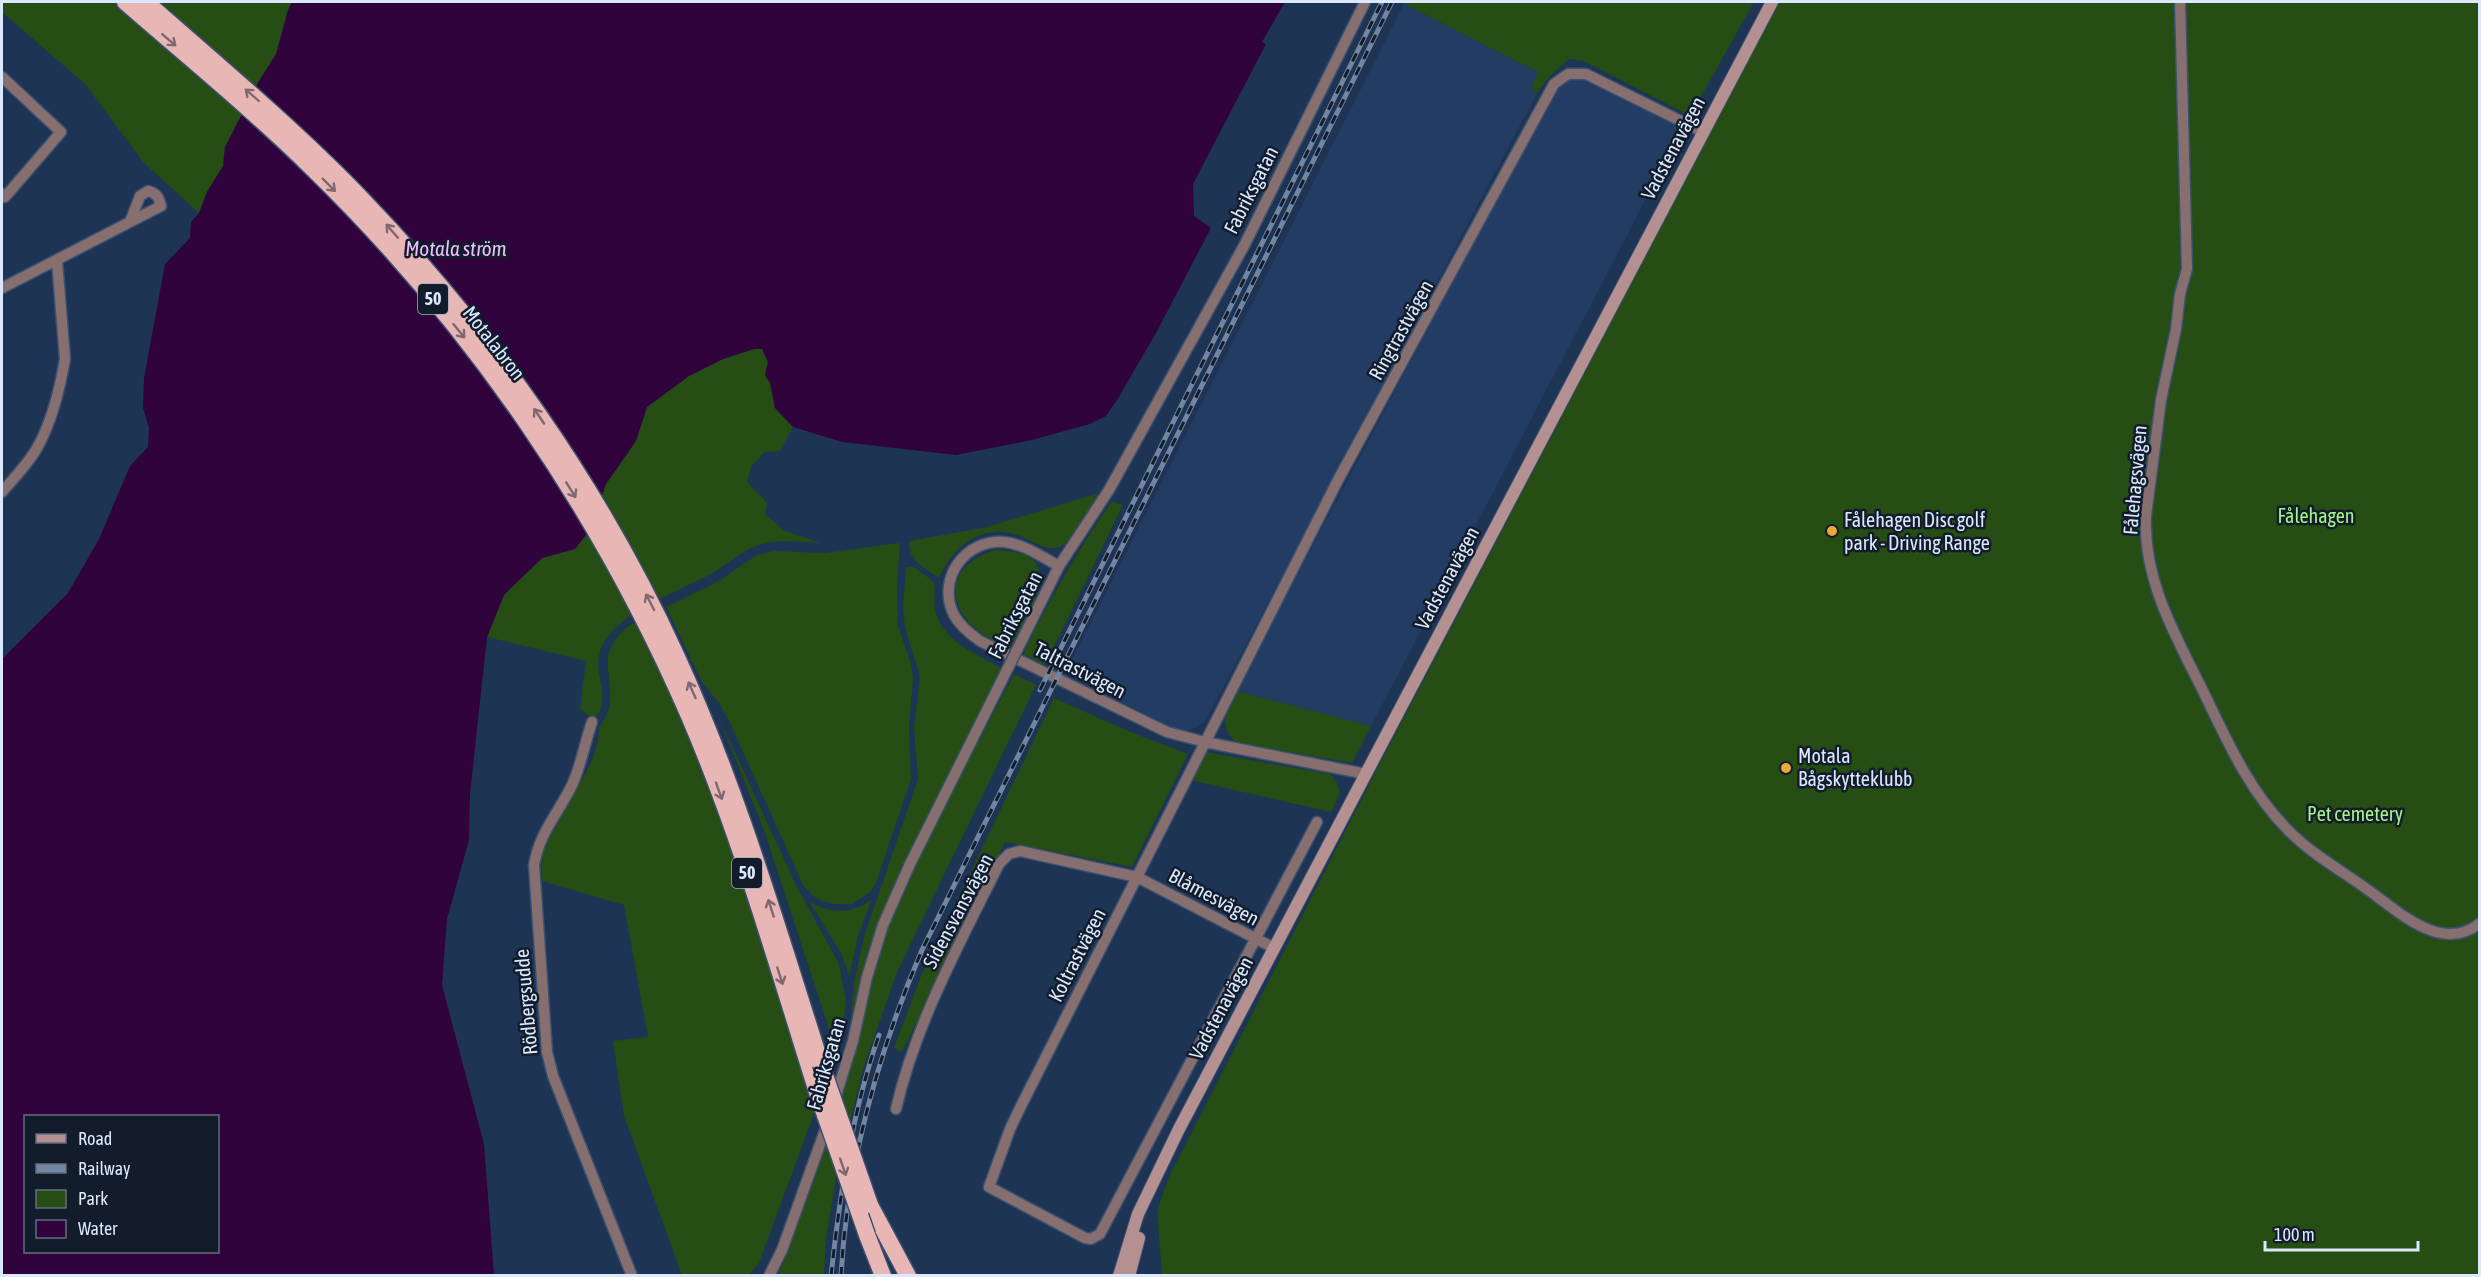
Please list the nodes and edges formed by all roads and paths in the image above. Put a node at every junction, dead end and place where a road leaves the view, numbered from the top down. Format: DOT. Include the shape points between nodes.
graph roads {
  1 [pos="125,2"];
  2 [pos="146,2"];
  3 [pos="1365,2"];
  4 [pos="1772,2"];
  5 [pos="2180,2"];
  6 [pos="2,77"];
  7 [pos="1703,132"];
  8 [pos="3,195"];
  9 [pos="130,222"];
  10 [pos="57,261"];
  11 [pos="2,288"];
  12 [pos="6,479"];
  13 [pos="2,492"];
  14 [pos="1059,566"];
  15 [pos="669,657"];
  16 [pos="592,722"];
  17 [pos="1205,742"];
  18 [pos="1366,774"];
  19 [pos="1317,822"];
  20 [pos="1137,877"];
  21 [pos="2480,923"];
  22 [pos="1256,939"];
  23 [pos="1274,948"];
  24 [pos="896,1109"];
  25 [pos="1158,1174"];
  26 [pos="870,1205"];
  27 [pos="1091,1239"];
  28 [pos="632,1275"];
  29 [pos="769,1275"];
  30 [pos="883,1275"];
  31 [pos="897,1275"];
  32 [pos="908,1275"];
  33 [pos="1119,1275"];
  34 [pos="1128,1275"];
  1 -- 15 [label="highway, Motalabron / 50, one-way" via="313,169 377,235 459,330 523,416 576,498"];
  15 -- 2 [label="highway, Motalabron / 50, one-way" via="616,540 569,461 469,321 358,195"];
  3 -- 14 [label="street, Fabriksgatan" via="1245,243 1109,490"];
  4 -- 7 [label="main road, Vadstenavägen"];
  5 -- 21 [label="street, Fålehagsvägen" via="2187,269 2161,400 2146,516 2145,534 2156,590 2237,761 2289,832 2432,932 2462,934"];
  6 -- 8 [label="street" via="61,132"];
  7 -- 17 [label="street, Ringtrastvägen" via="1586,74 1568,74 1554,84 1338,480"];
  7 -- 18 [label="main road, Vadstenavägen"];
  9 -- 10 [label="street"];
  10 -- 11 [label="street"];
  10 -- 12 [label="street" via="63,371 42,439 29,461"];
  12 -- 13 [label="street"];
  14 -- 17 [label="street, Taltrastvägen" via="1014,544 995,542 973,549 955,566 950,578 948,596 954,615 980,640 1149,724"];
  14 -- 29 [label="street, Fabriksgatan, bridge" via="910,864 884,925 818,1152"];
  26 -- 15 [label="highway, 50, one-way, bridge" via="734,795"];
  15 -- 30 [label="highway, 50, one-way, bridge" via="722,800 817,1092"];
  16 -- 28 [label="street, Rödbergsudde" via="573,782 545,828 534,865 551,1069"];
  17 -- 18 [label="street, Taltrastvägen"];
  17 -- 20 [label="street, Koltrastvägen"];
  18 -- 23 [label="main road, Vadstenavägen"];
  19 -- 22 [label="street, Vadstenavägen"];
  20 -- 22 [label="street, Blåmesvägen"];
  20 -- 24 [label="street, Sidensvansvägen" via="1020,851 1004,858 944,975 910,1055"];
  20 -- 27 [label="street, Koltrastvägen" via="1010,1129 989,1187"];
  22 -- 23 [label="street, Blåmesvägen"];
  22 -- 27 [label="street, Vadstenavägen" via="1105,1228"];
  23 -- 25 [label="main road, Vadstenavägen"];
  25 -- 33 [label="main road, Vadstenavägen" via="1138,1214"];
  25 -- 34 [label="main road, Vadstenavägen"];
  26 -- 31 [label="highway, 50"];
  26 -- 32 [label="highway, 50"];
}
